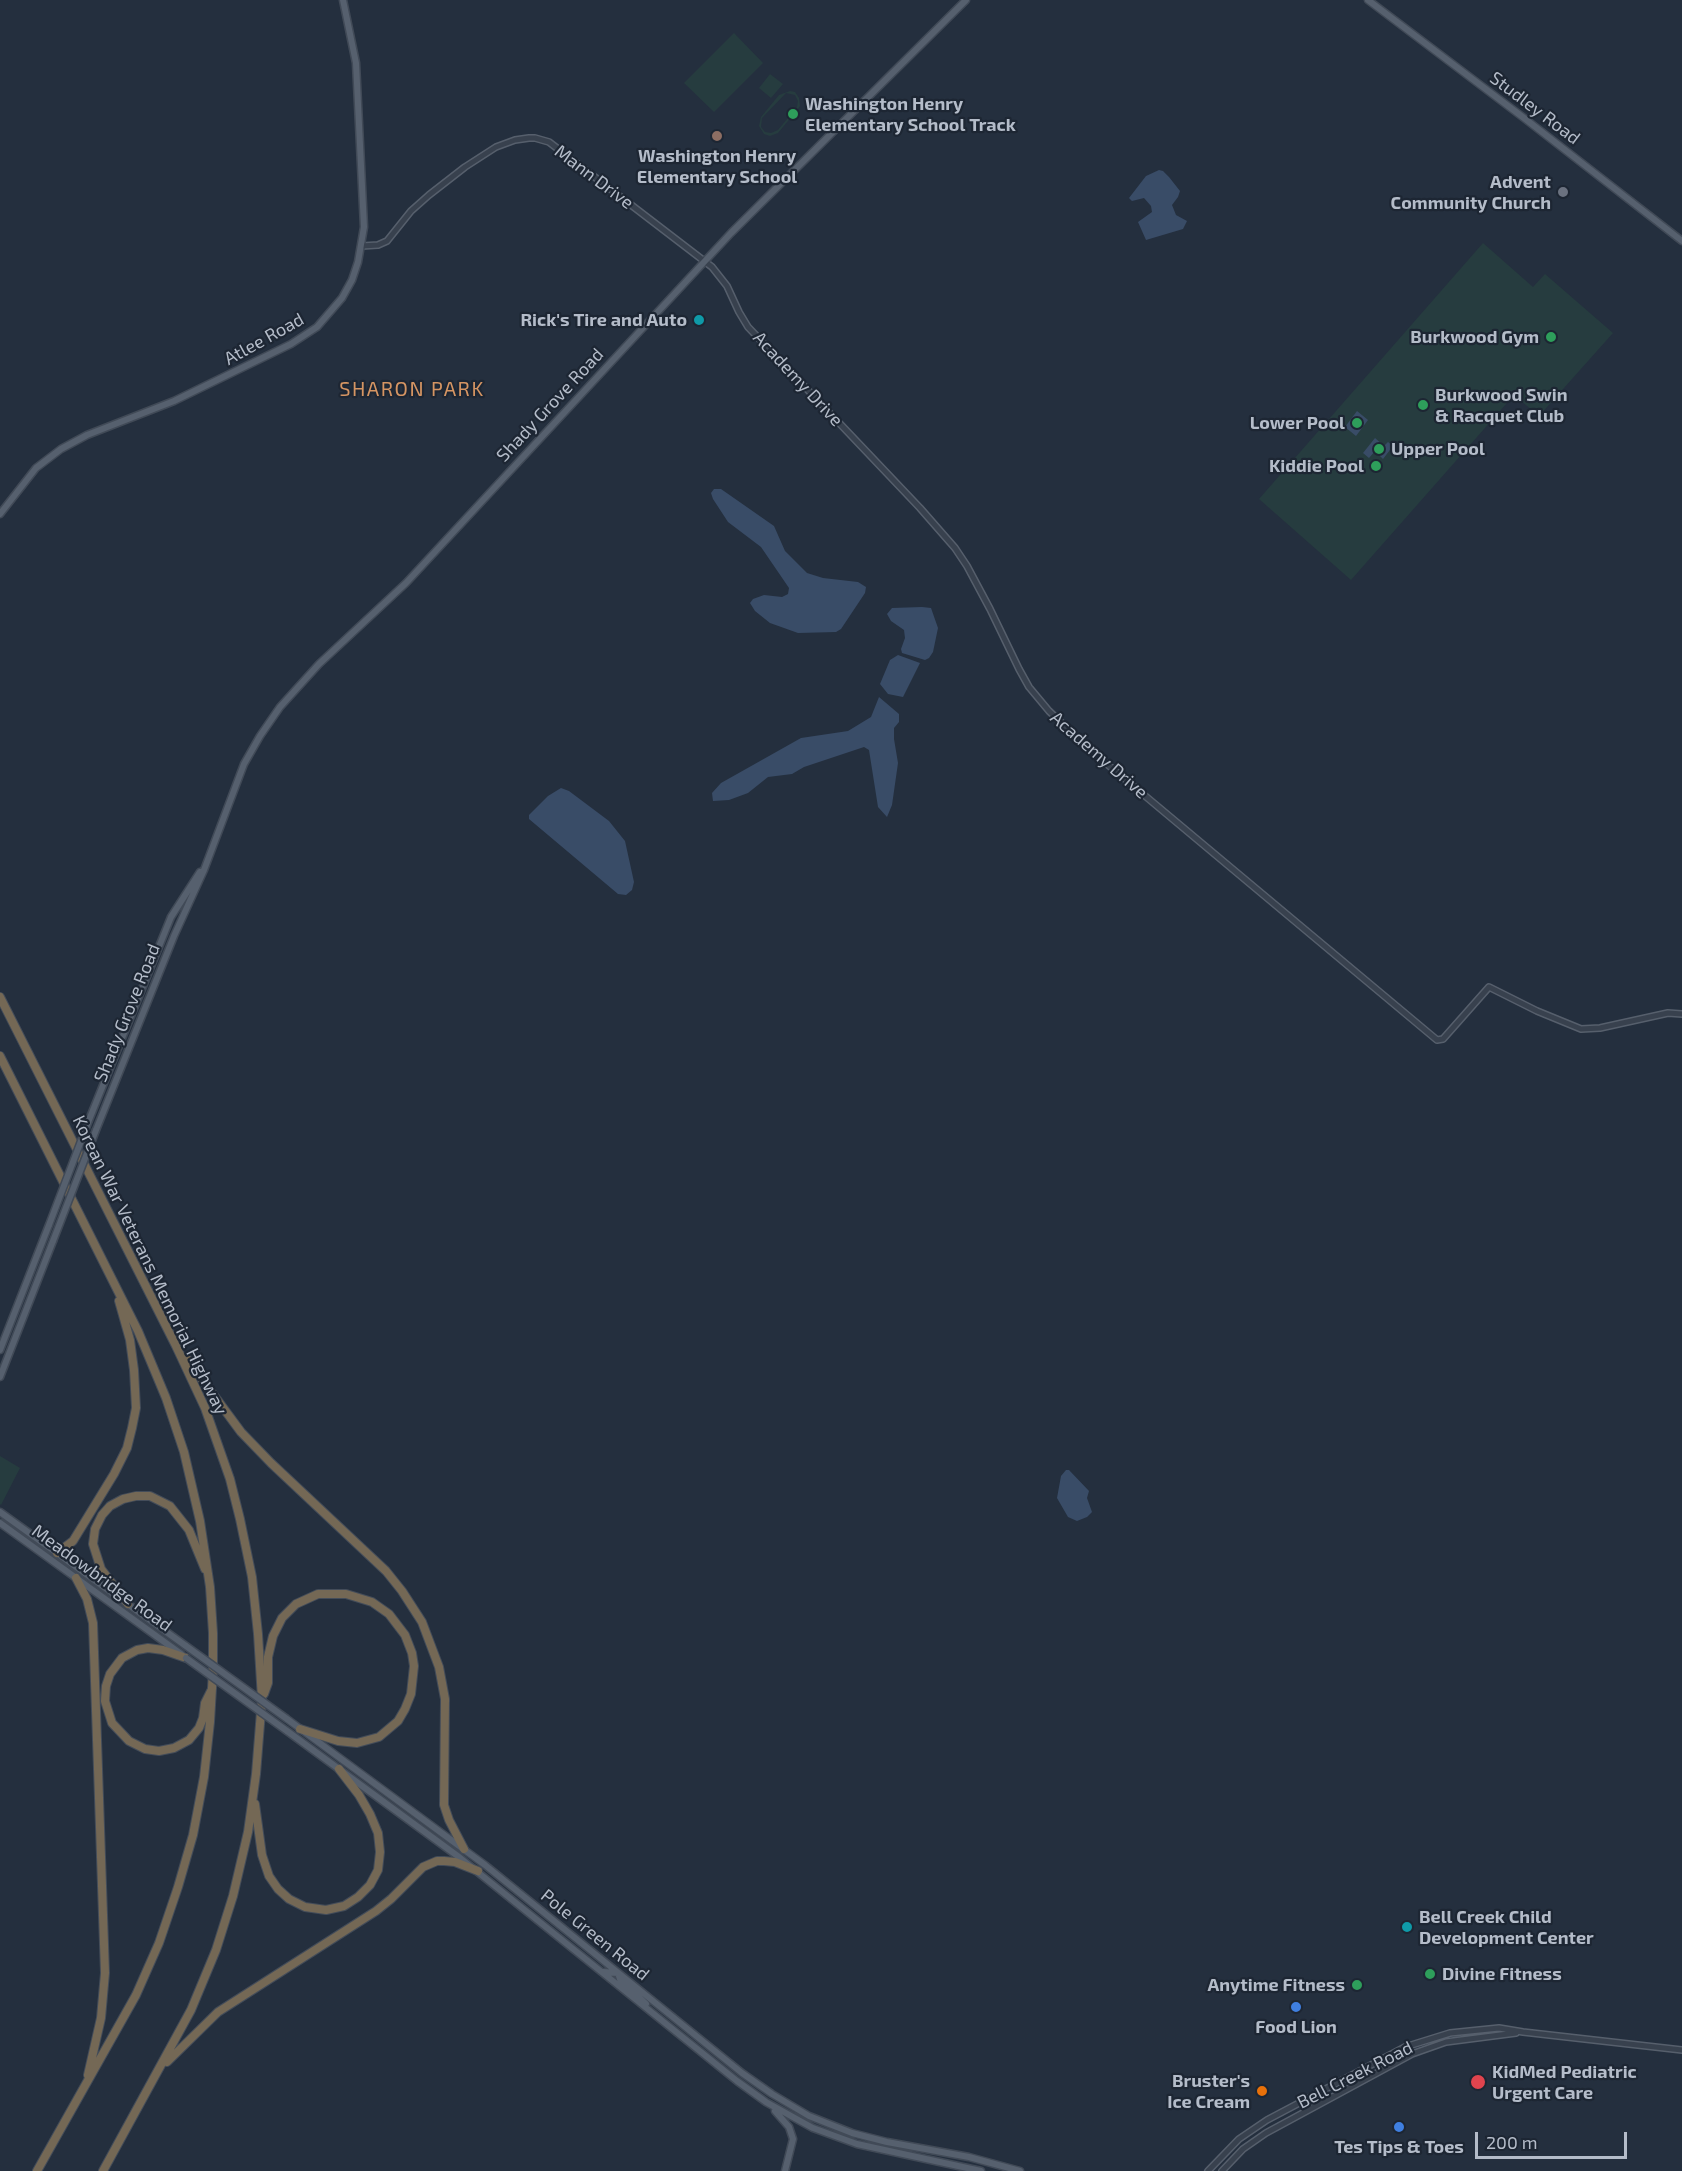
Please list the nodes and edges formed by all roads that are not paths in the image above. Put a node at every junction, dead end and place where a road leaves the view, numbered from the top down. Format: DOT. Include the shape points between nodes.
graph roads {
  1 [pos="344,0"];
  2 [pos="966,0"];
  3 [pos="1368,0"];
  4 [pos="1682,241"];
  5 [pos="362,246"];
  6 [pos="705,261"];
  7 [pos="0,513"];
  8 [pos="205,864"];
  9 [pos="0,997"];
  10 [pos="1682,1014"];
  11 [pos="124,1034"];
  12 [pos="134,1038"];
  13 [pos="0,1056"];
  14 [pos="113,1282"];
  15 [pos="173,1340"];
  16 [pos="0,1350"];
  17 [pos="0,1377"];
  18 [pos="0,1512"];
  19 [pos="0,1523"];
  20 [pos="57,1552"];
  21 [pos="76,1578"];
  22 [pos="209,1579"];
  23 [pos="128,1604"];
  24 [pos="186,1646"];
  25 [pos="186,1658"];
  26 [pos="213,1687"];
  27 [pos="262,1699"];
  28 [pos="300,1728"];
  29 [pos="339,1769"];
  30 [pos="254,1794"];
  31 [pos="464,1849"];
  32 [pos="478,1871"];
  33 [pos="602,1972"];
  34 [pos="618,1973"];
  35 [pos="649,2010"];
  36 [pos="1523,2032"];
  37 [pos="1682,2050"];
  38 [pos="160,2069"];
  39 [pos="85,2085"];
  40 [pos="766,2102"];
  41 [pos="37,2171"];
  42 [pos="103,2171"];
  43 [pos="786,2171"];
  44 [pos="981,2171"];
  45 [pos="1020,2171"];
  46 [pos="1208,2171"];
  47 [pos="1222,2171"];
  1 -- 5 [label="main road, Atlee Road" via="356,63"];
  2 -- 6 [label="main road, Shady Grove Road"];
  3 -- 4 [label="main road, Studley Road"];
  5 -- 6 [label="street, Mann Drive" via="387,241 420,203 482,155 508,142 536,138 555,147"];
  5 -- 7 [label="main road, Atlee Road" via="342,298 307,334 191,394 69,443 36,468"];
  6 -- 8 [label="main road, Shady Grove Road" via="406,583 289,696 244,764"];
  6 -- 10 [label="street, Academy Drive" via="727,286 748,327 955,548 1012,658 1048,711 1437,1040 1443,1040 1489,987 1577,1028 1600,1028 1668,1013"];
  8 -- 11 [label="main road, Shady Grove Road" via="171,917"];
  8 -- 12 [label="main road, Shady Grove Road"];
  9 -- 15 [label="highway, Korean War Veterans Memorial Highway"];
  11 -- 12 [label="main road"];
  11 -- 16 [label="main road, Shady Grove Road, bridge"];
  12 -- 17 [label="main road, Shady Grove Road, bridge"];
  13 -- 14 [label="highway"];
  14 -- 20 [label="highway" via="133,1358 134,1419 127,1448 114,1473 70,1544"];
  14 -- 22 [label="highway" via="147,1350 173,1417 195,1494"];
  15 -- 27 [label="highway, Korean War Veterans Memorial Highway" via="217,1440 240,1519 252,1577"];
  15 -- 31 [label="highway" via="241,1432 386,1571 422,1622 445,1699 444,1805"];
  18 -- 20 [label="main road, Meadowbridge Road"];
  19 -- 21 [label="main road, Meadowbridge Road"];
  20 -- 23 [label="main road, Meadowbridge Road"];
  21 -- 25 [label="main road, Meadowbridge Road"];
  21 -- 39 [label="highway" via="93,1623 105,1973 101,2018"];
  22 -- 23 [label="highway" via="189,1530 174,1510 150,1496 129,1497 116,1502 102,1515 93,1544 101,1569"];
  22 -- 26 [label="highway"];
  23 -- 24 [label="main road, Meadowbridge Road"];
  24 -- 28 [label="main road, Pole Green Road, bridge"];
  25 -- 26 [label="highway" via="148,1648 122,1658 110,1674 105,1693 106,1709 117,1730 145,1749 174,1748 189,1740 199,1728"];
  25 -- 29 [label="main road, Pole Green Road, bridge"];
  26 -- 39 [label="highway" via="200,1803 178,1887 146,1972"];
  27 -- 28 [label="highway" via="268,1683 273,1636 282,1618 296,1604 312,1596 339,1593 365,1599 382,1609 402,1630 413,1659 413,1688 402,1716 384,1734 362,1742 338,1741"];
  27 -- 30 [label="highway, Korean War Veterans Memorial Highway"];
  28 -- 31 [label="main road, Pole Green Road"];
  29 -- 30 [label="highway" via="370,1814 380,1852 378,1870 370,1885 358,1898 336,1908 305,1907 289,1899 273,1883 262,1855"];
  29 -- 32 [label="main road, Pole Green Road"];
  30 -- 38 [label="highway, Korean War Veterans Memorial Highway" via="242,1860 216,1950"];
  31 -- 34 [label="main road, Pole Green Road"];
  32 -- 33 [label="main road, Pole Green Road"];
  32 -- 38 [label="highway" via="444,1861 423,1867 376,1911 218,2012"];
  33 -- 34 [label="main road"];
  33 -- 35 [label="main road, Pole Green Road"];
  34 -- 35 [label="main road"];
  34 -- 45 [label="main road, Pole Green Road" via="757,2084 809,2116 869,2138"];
  35 -- 40 [label="main road, Pole Green Road"];
  36 -- 37 [label="street, Bell Creek Road"];
  36 -- 46 [label="street, Bell Creek Road" via="1472,2029 1405,2047 1259,2125"];
  36 -- 47 [label="street, Bell Creek Road" via="1446,2042 1412,2054 1266,2133"];
  38 -- 42 [label="highway, Korean War Veterans Memorial Highway"];
  39 -- 41 [label="highway"];
  40 -- 43 [label="main road" via="792,2133"];
  40 -- 44 [label="main road, Pole Green Road" via="849,2142"];
}
